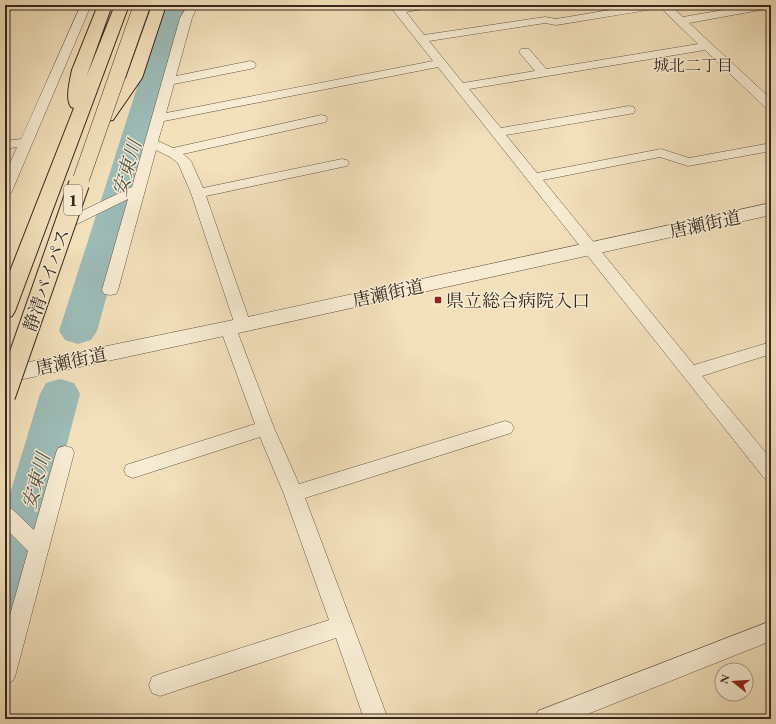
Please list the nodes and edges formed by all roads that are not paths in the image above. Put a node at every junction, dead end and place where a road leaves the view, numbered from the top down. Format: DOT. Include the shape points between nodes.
graph roads {
  1 [pos="86,5"];
  2 [pos="105,5"];
  3 [pos="122,5"];
  4 [pos="142,5"];
  5 [pos="159,5"];
  6 [pos="193,5"];
  7 [pos="429,5"];
  8 [pos="659,5"];
  9 [pos="664,5"];
  10 [pos="771,5"];
  11 [pos="396,7"];
  12 [pos="680,21"];
  13 [pos="422,39"];
  14 [pos="707,46"];
  15 [pos="525,52"];
  16 [pos="441,63"];
  17 [pos="250,65"];
  18 [pos="543,74"];
  19 [pos="168,80"];
  20 [pos="460,88"];
  21 [pos="771,106"];
  22 [pos="629,110"];
  23 [pos="77,113"];
  24 [pos="107,116"];
  25 [pos="158,118"];
  26 [pos="321,119"];
  27 [pos="497,133"];
  28 [pos="26,142"];
  29 [pos="150,143"];
  30 [pos="5,145"];
  31 [pos="771,147"];
  32 [pos="172,152"];
  33 [pos="342,163"];
  34 [pos="533,178"];
  35 [pos="138,189"];
  36 [pos="5,191"];
  37 [pos="198,193"];
  38 [pos="771,209"];
  39 [pos="68,223"];
  40 [pos="590,248"];
  41 [pos="110,290"];
  42 [pos="5,311"];
  43 [pos="236,327"];
  44 [pos="771,348"];
  45 [pos="690,373"];
  46 [pos="5,375"];
  47 [pos="5,396"];
  48 [pos="265,428"];
  49 [pos="505,428"];
  50 [pos="65,453"];
  51 [pos="133,470"];
  52 [pos="771,473"];
  53 [pos="294,494"];
  54 [pos="5,516"];
  55 [pos="36,544"];
  56 [pos="342,626"];
  57 [pos="771,631"];
  58 [pos="5,674"];
  59 [pos="160,685"];
  60 [pos="376,719"];
  61 [pos="546,719"];
  1 -- 28 [label="street"];
  2 -- 23 [label="highway" via="78,79"];
  3 -- 42 [label="highway, 静清バイパス / 1"];
  4 -- 47 [label="highway, 静清バイパス / 1, bridge"];
  5 -- 24 [label="highway" via="134,78"];
  6 -- 19 [label="street" via="186,18"];
  7 -- 11 [label="street"];
  8 -- 13 [label="street" via="556,22 545,20"];
  9 -- 12 [label="street"];
  10 -- 12 [label="street"];
  11 -- 13 [label="street"];
  12 -- 14 [label="street"];
  13 -- 16 [label="street"];
  14 -- 18 [label="street"];
  14 -- 21 [label="street"];
  15 -- 18 [label="street"];
  16 -- 20 [label="street"];
  16 -- 25 [label="street"];
  17 -- 19 [label="street"];
  18 -- 20 [label="street"];
  19 -- 25 [label="street"];
  20 -- 27 [label="street"];
  22 -- 27 [label="street"];
  25 -- 29 [label="street"];
  26 -- 32 [label="street"];
  27 -- 34 [label="street"];
  28 -- 30 [label="street"];
  28 -- 36 [label="street"];
  29 -- 32 [label="street"];
  29 -- 35 [label="street"];
  31 -- 34 [label="street" via="688,162 661,153"];
  32 -- 37 [label="street" via="184,161"];
  33 -- 37 [label="street"];
  34 -- 40 [label="street"];
  35 -- 39 [label="street"];
  35 -- 41 [label="street"];
  37 -- 43 [label="street"];
  38 -- 40 [label="street, 唐瀬街道"];
  40 -- 43 [label="street, 唐瀬街道"];
  40 -- 45 [label="street"];
  43 -- 46 [label="street, 唐瀬街道"];
  43 -- 48 [label="street"];
  44 -- 45 [label="street"];
  45 -- 52 [label="street"];
  48 -- 51 [label="street"];
  48 -- 53 [label="street"];
  49 -- 53 [label="street"];
  50 -- 55 [label="street"];
  53 -- 56 [label="street"];
  54 -- 55 [label="street"];
  55 -- 58 [label="street"];
  56 -- 59 [label="street"];
  56 -- 60 [label="street"];
  57 -- 61 [label="street"];
}
